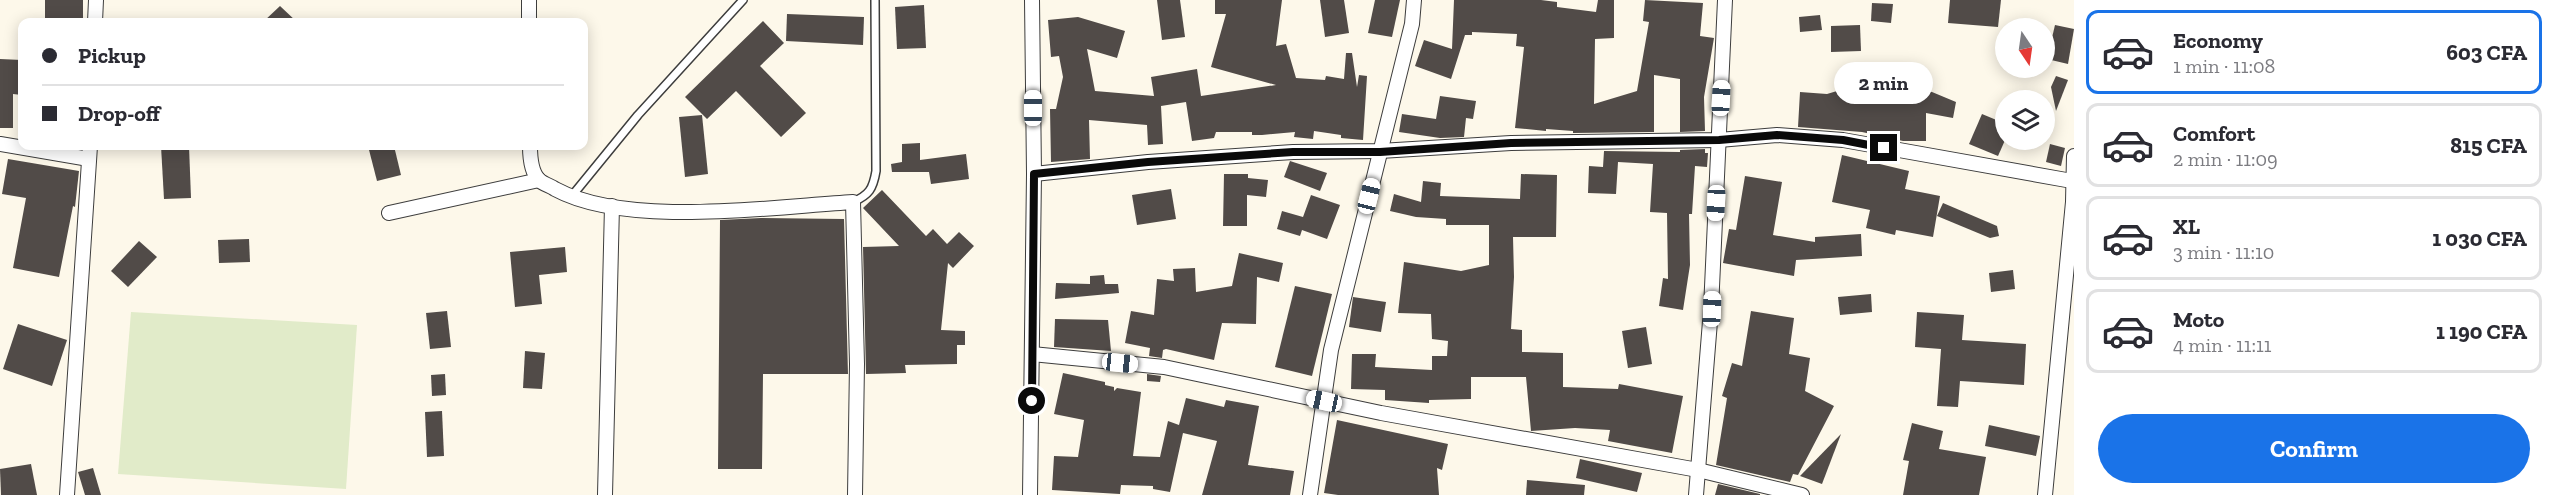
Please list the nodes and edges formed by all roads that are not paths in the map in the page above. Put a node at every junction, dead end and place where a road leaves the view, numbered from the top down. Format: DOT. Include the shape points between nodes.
graph roads {
  1 [pos="96,0"];
  2 [pos="529,0"];
  3 [pos="743,0"];
  4 [pos="875,0"];
  5 [pos="1032,0"];
  6 [pos="1414,0"];
  7 [pos="1725,0"];
  8 [pos="95,18"];
  9 [pos="529,18"];
  10 [pos="1719,140"];
  11 [pos="0,144"];
  12 [pos="18,146"];
  13 [pos="68,150"];
  14 [pos="530,150"];
  15 [pos="90,152"];
  16 [pos="1380,152"];
  17 [pos="2074,156"];
  18 [pos="1034,174"];
  19 [pos="539,180"];
  20 [pos="2072,181"];
  21 [pos="570,197"];
  22 [pos="853,202"];
  23 [pos="2073,202"];
  24 [pos="612,206"];
  25 [pos="389,213"];
  26 [pos="1032,354"];
  27 [pos="1324,401"];
  28 [pos="1698,470"];
  29 [pos="67,495"];
  30 [pos="605,495"];
  31 [pos="855,495"];
  32 [pos="1030,495"];
  33 [pos="1310,495"];
  34 [pos="1696,495"];
  35 [pos="1802,495"];
  36 [pos="2045,495"];
  1 -- 8 [label="street"];
  2 -- 9 [label="street"];
  3 -- 21 [label="lane" via="638,115"];
  4 -- 22 [label="lane" via="876,171 873,187"];
  5 -- 18 [label="street"];
  6 -- 16 [label="street" via="1412,24"];
  7 -- 10 [label="street"];
  10 -- 16 [label="street" via="1511,143"];
  10 -- 20 [label="street" via="1777,135 1843,140"];
  10 -- 28 [label="street" via="1712,309"];
  11 -- 12 [label="street"];
  13 -- 15 [label="street"];
  14 -- 19 [label="street" via="530,161"];
  15 -- 29 [label="street"];
  16 -- 18 [label="street" via="1293,152"];
  16 -- 27 [label="street" via="1331,350"];
  17 -- 20 [label="street"];
  18 -- 26 [label="street"];
  19 -- 21 [label="street"];
  19 -- 25 [label="street"];
  20 -- 23 [label="street"];
  21 -- 24 [label="street"];
  22 -- 24 [label="street" via="694,213"];
  22 -- 31 [label="street"];
  23 -- 36 [label="street"];
  24 -- 30 [label="street"];
  26 -- 27 [label="street" via="1164,367"];
  26 -- 32 [label="street"];
  27 -- 28 [label="street"];
  27 -- 33 [label="street"];
  28 -- 34 [label="street"];
  28 -- 35 [label="street"];
}
